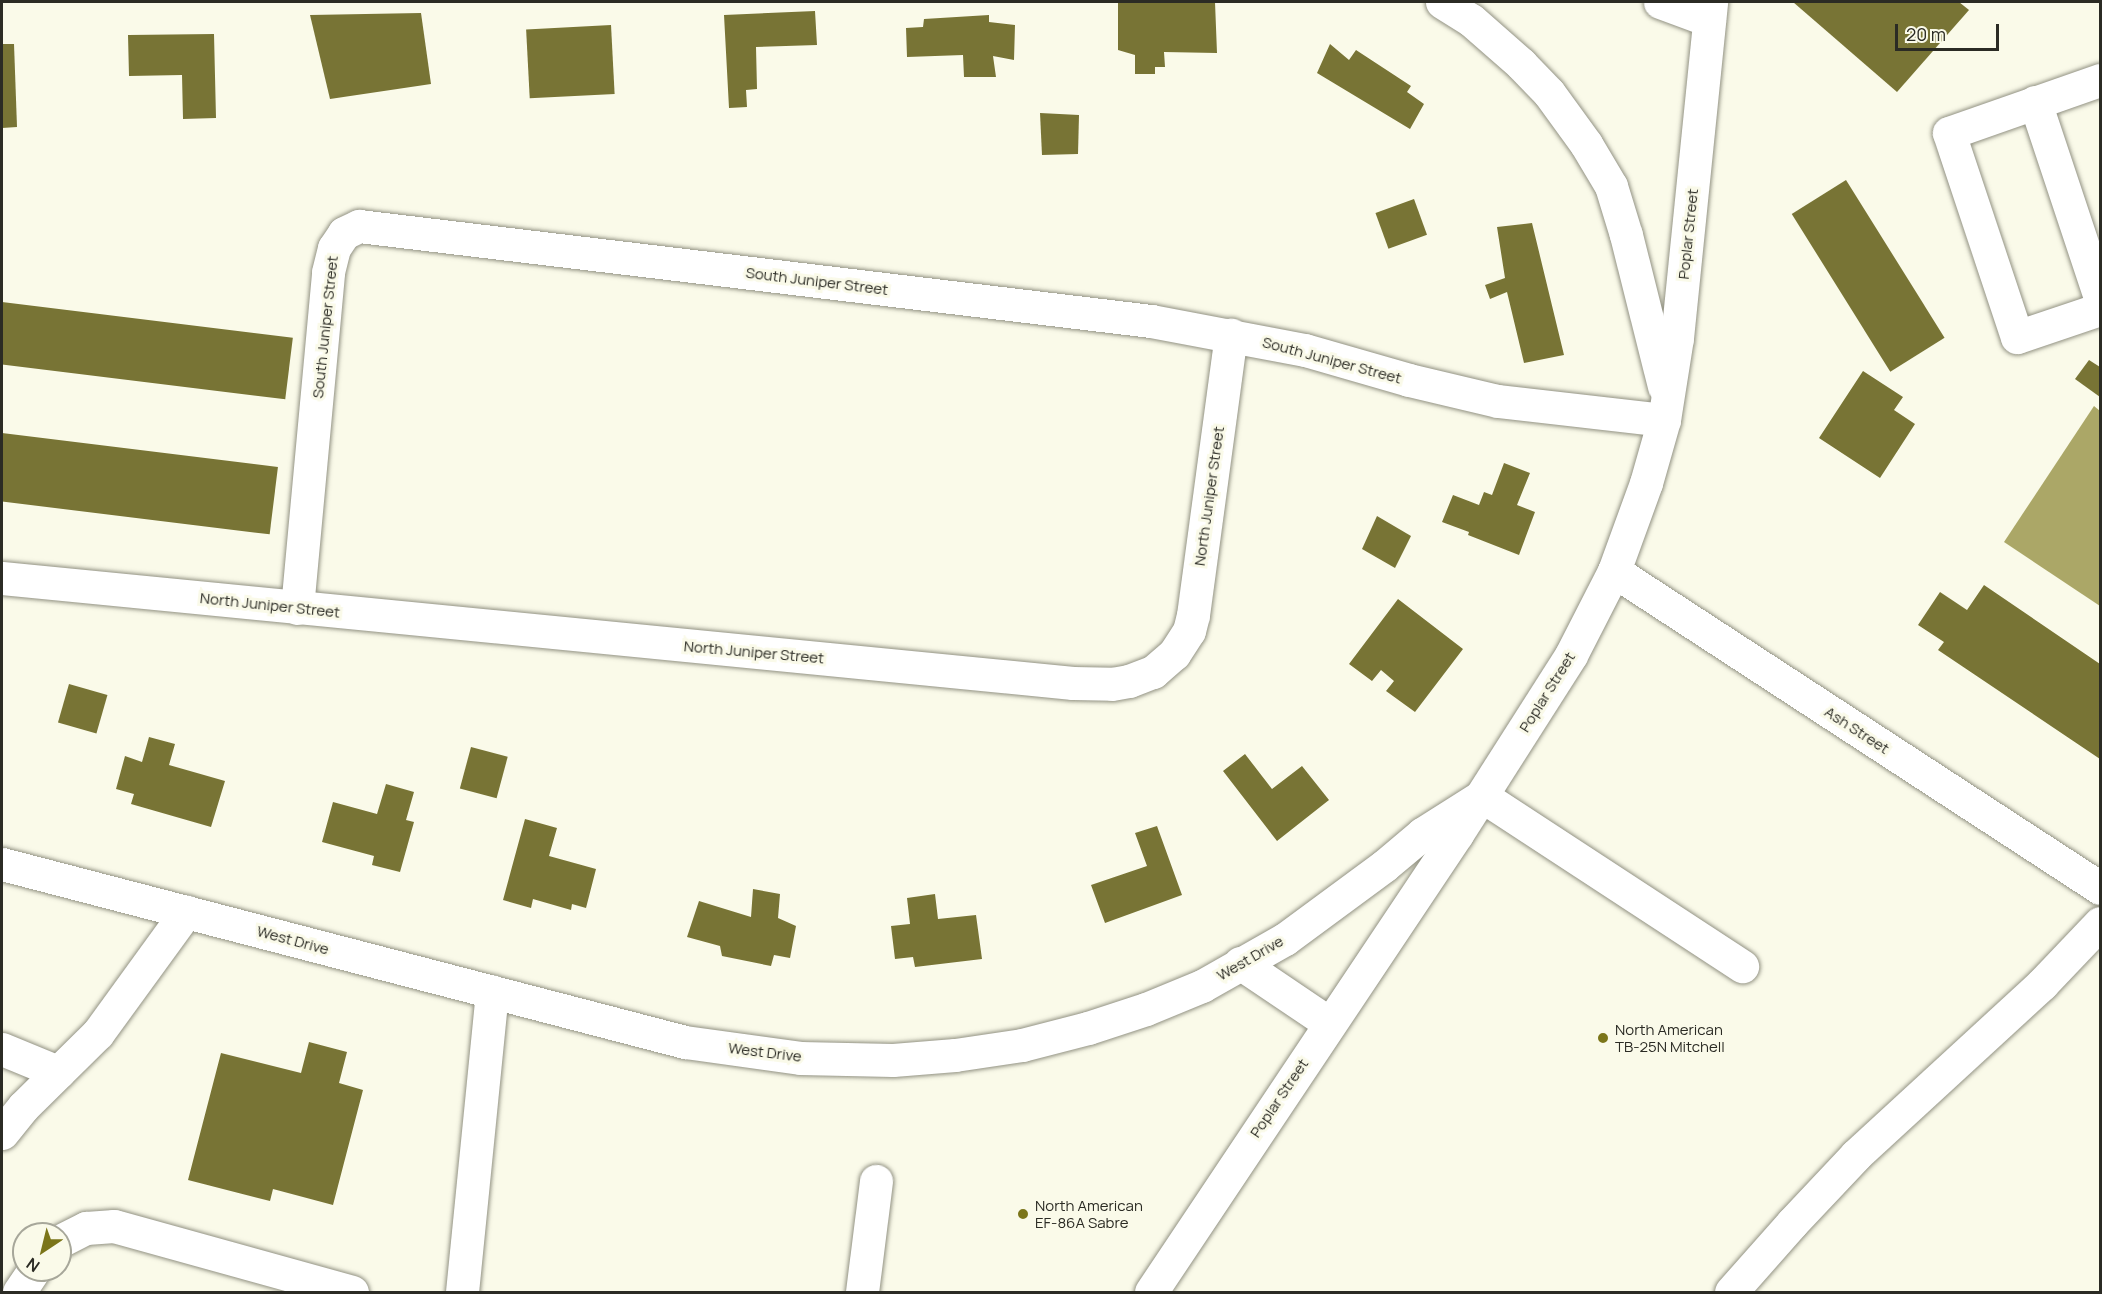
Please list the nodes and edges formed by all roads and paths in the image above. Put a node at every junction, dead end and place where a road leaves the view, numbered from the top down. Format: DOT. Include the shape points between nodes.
graph roads {
  1 [pos="1442,2"];
  2 [pos="1660,2"];
  3 [pos="1710,11"];
  4 [pos="2100,80"];
  5 [pos="2035,102"];
  6 [pos="2100,297"];
  7 [pos="2100,309"];
  8 [pos="1231,335"];
  9 [pos="1665,409"];
  10 [pos="1614,571"];
  11 [pos="2,578"];
  12 [pos="297,609"];
  13 [pos="1482,796"];
  14 [pos="2,864"];
  15 [pos="2100,888"];
  16 [pos="186,912"];
  17 [pos="2100,923"];
  18 [pos="1240,963"];
  19 [pos="1742,966"];
  20 [pos="492,991"];
  21 [pos="1329,1023"];
  22 [pos="2,1050"];
  23 [pos="58,1072"];
  24 [pos="2,1134"];
  25 [pos="876,1181"];
  26 [pos="72,1235"];
  27 [pos="352,1293"];
  28 [pos="462,1293"];
  29 [pos="862,1293"];
  30 [pos="1151,1293"];
  31 [pos="1731,1293"];
  1 -- 9 [label="street" via="1471,20 1549,93 1611,186 1626,235"];
  2 -- 3 [label="street"];
  3 -- 9 [label="street, Poplar Street" via="1679,316"];
  4 -- 5 [label="street"];
  5 -- 6 [label="street"];
  5 -- 7 [label="street" via="1948,133 2017,337"];
  8 -- 9 [label="street, South Juniper Street" via="1305,350 1409,381 1498,401"];
  8 -- 12 [label="street, North Juniper Street" via="1189,631 1174,654 1153,672 1129,681 1073,683"];
  8 -- 12 [label="street, South Juniper Street" via="1151,321 359,226 344,233 334,248 328,272"];
  9 -- 10 [label="street, Poplar Street" via="1643,494"];
  10 -- 13 [label="street, Poplar Street" via="1571,655"];
  10 -- 15 [label="street, Ash Street"];
  11 -- 12 [label="street, North Juniper Street"];
  13 -- 18 [label="street, West Drive" via="1422,834 1285,939"];
  13 -- 19 [label="street"];
  13 -- 21 [label="street, Poplar Street"];
  14 -- 16 [label="street, West Drive"];
  16 -- 20 [label="street, West Drive"];
  16 -- 23 [label="street" via="98,1033"];
  17 -- 31 [label="street" via="2042,984 1856,1155"];
  18 -- 20 [label="street, West Drive" via="1193,990 1088,1028 1022,1045 893,1060 800,1058 685,1042"];
  18 -- 21 [label="street"];
  20 -- 28 [label="street"];
  21 -- 30 [label="street, Poplar Street"];
  22 -- 23 [label="street"];
  23 -- 24 [label="street" via="22,1107"];
  25 -- 29 [label="street"];
  26 -- 27 [label="street" via="86,1228 114,1226"];
}
